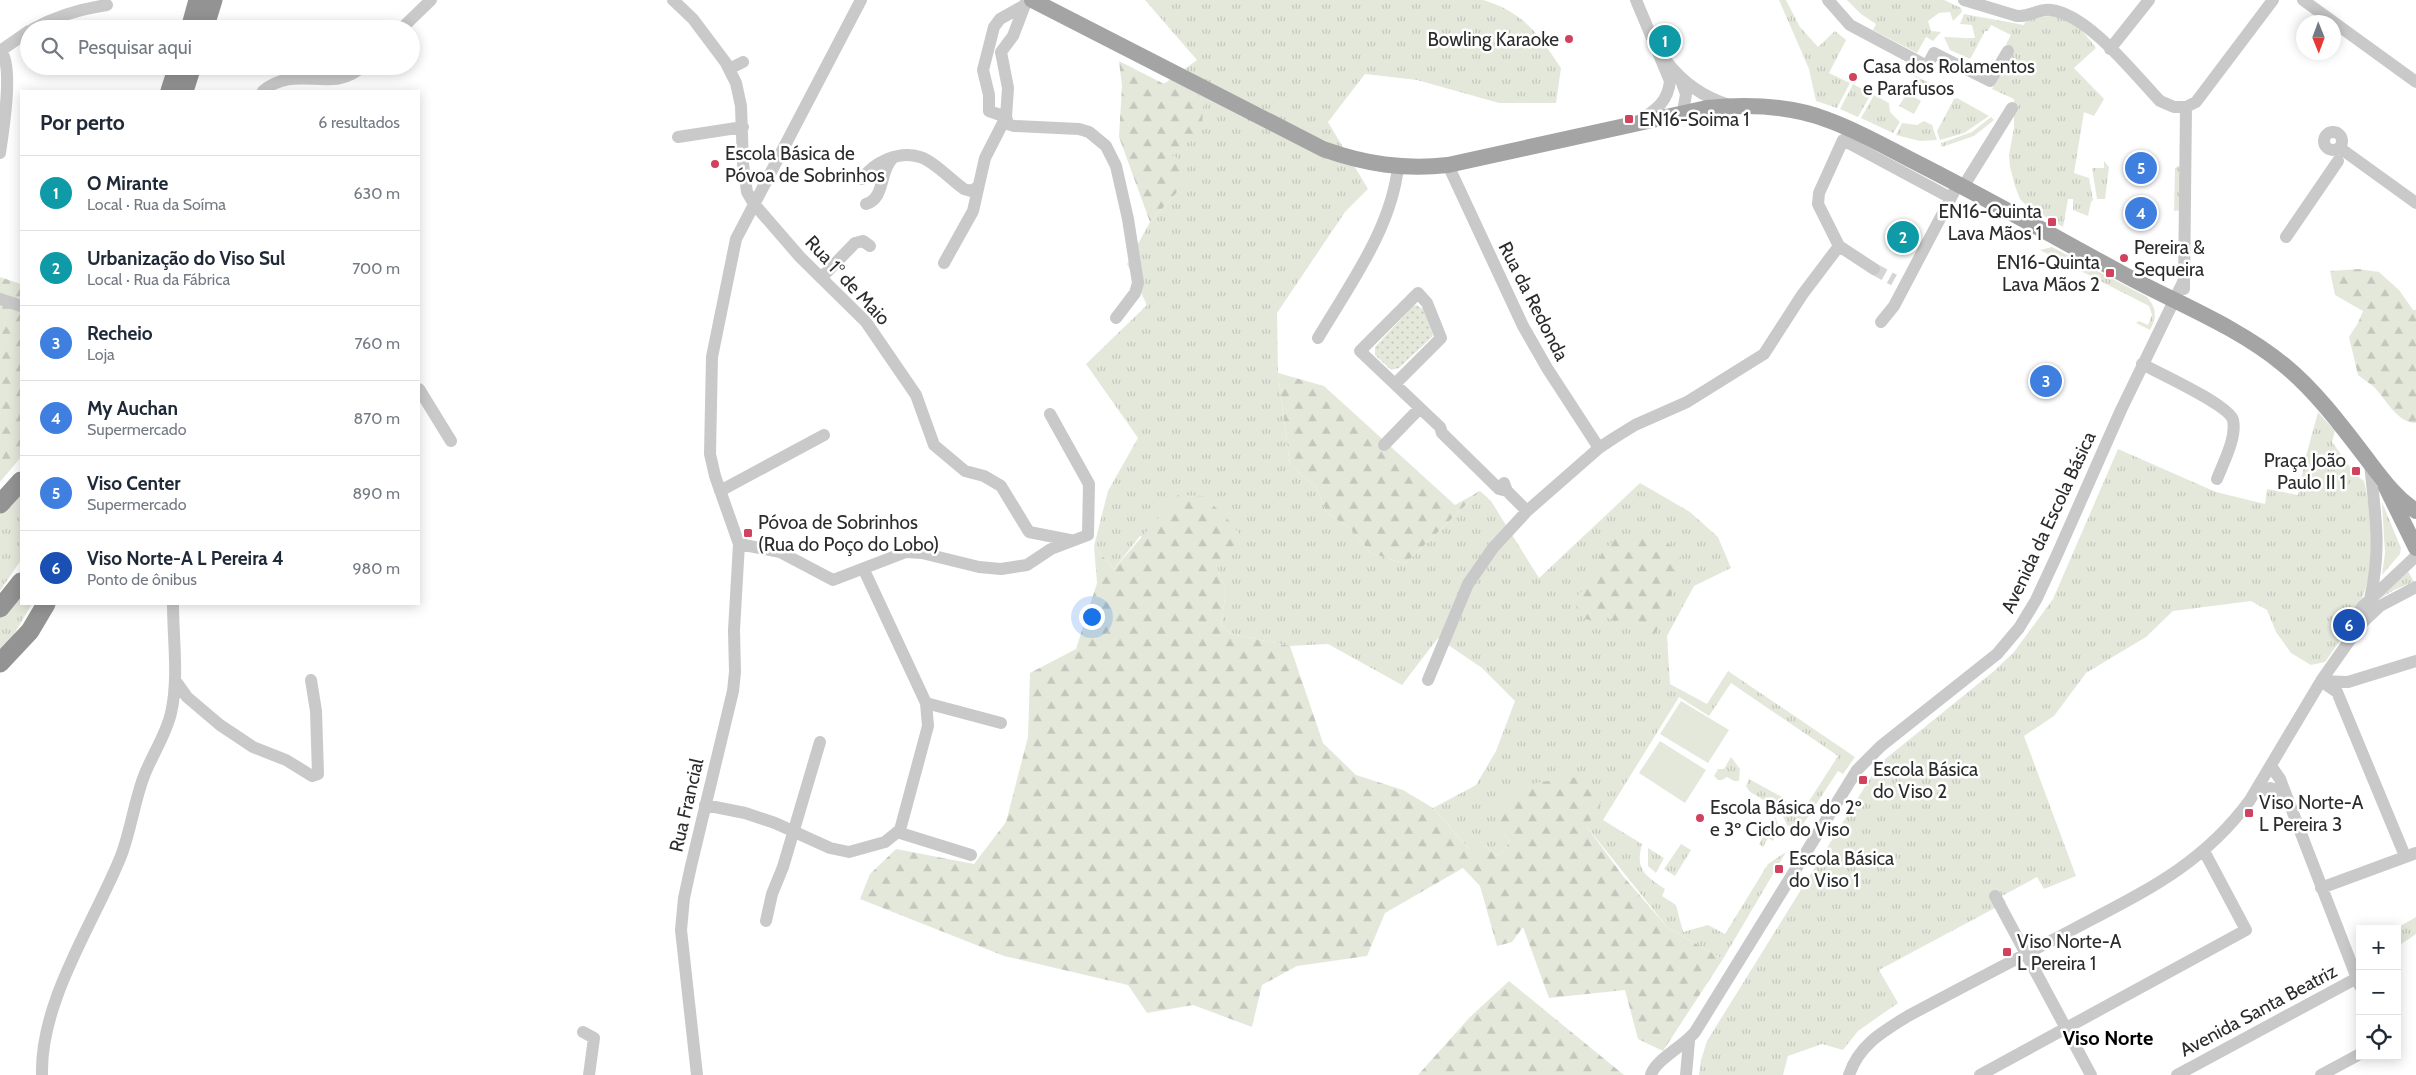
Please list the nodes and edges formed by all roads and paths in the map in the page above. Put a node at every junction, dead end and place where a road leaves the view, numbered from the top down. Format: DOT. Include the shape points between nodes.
graph roads {
  1 [pos="198,0"];
  2 [pos="213,0"];
  3 [pos="431,0"];
  4 [pos="673,0"];
  5 [pos="861,0"];
  6 [pos="1636,0"];
  7 [pos="1828,0"];
  8 [pos="1964,0"];
  9 [pos="2149,0"];
  10 [pos="2273,0"];
  11 [pos="2303,0"];
  12 [pos="1028,2"];
  13 [pos="107,5"];
  14 [pos="52,20"];
  15 [pos="192,20"];
  16 [pos="207,20"];
  17 [pos="410,20"];
  18 [pos="20,38"];
  19 [pos="2110,49"];
  20 [pos="2008,50"];
  21 [pos="0,51"];
  22 [pos="743,62"];
  23 [pos="729,69"];
  24 [pos="175,75"];
  25 [pos="189,75"];
  26 [pos="351,75"];
  27 [pos="1675,79"];
  28 [pos="2416,82"];
  29 [pos="170,90"];
  30 [pos="184,90"];
  31 [pos="265,90"];
  32 [pos="1731,105"];
  33 [pos="2186,107"];
  34 [pos="2012,108"];
  35 [pos="1683,112"];
  36 [pos="1006,117"];
  37 [pos="1637,123"];
  38 [pos="743,127"];
  39 [pos="678,137"];
  40 [pos="2340,148"];
  41 [pos="0,153"];
  42 [pos="894,158"];
  43 [pos="2338,161"];
  44 [pos="1448,165"];
  45 [pos="1398,167"];
  46 [pos="862,179"];
  47 [pos="978,188"];
  48 [pos="1957,189"];
  49 [pos="753,197"];
  50 [pos="2416,203"];
  51 [pos="866,204"];
  52 [pos="2286,237"];
  53 [pos="870,246"];
  54 [pos="1839,246"];
  55 [pos="944,263"];
  56 [pos="1874,269"];
  57 [pos="821,278"];
  58 [pos="2184,284"];
  59 [pos="2153,290"];
  60 [pos="0,299"];
  61 [pos="20,306"];
  62 [pos="2173,307"];
  63 [pos="2193,312"];
  64 [pos="1116,318"];
  65 [pos="1881,322"];
  66 [pos="1318,338"];
  67 [pos="2142,364"];
  68 [pos="1395,384"];
  69 [pos="420,391"];
  70 [pos="1420,408"];
  71 [pos="1050,414"];
  72 [pos="824,435"];
  73 [pos="451,441"];
  74 [pos="1384,445"];
  75 [pos="1599,448"];
  76 [pos="2370,463"];
  77 [pos="2217,479"];
  78 [pos="20,482"];
  79 [pos="2386,485"];
  80 [pos="720,491"];
  81 [pos="0,504"];
  82 [pos="1526,511"];
  83 [pos="2416,511"];
  84 [pos="1070,540"];
  85 [pos="739,544"];
  86 [pos="2416,548"];
  87 [pos="2416,556"];
  88 [pos="864,570"];
  89 [pos="20,583"];
  90 [pos="2416,587"];
  91 [pos="2370,599"];
  92 [pos="45,605"];
  93 [pos="173,605"];
  94 [pos="0,608"];
  95 [pos="2416,661"];
  96 [pos="0,663"];
  97 [pos="2331,670"];
  98 [pos="175,680"];
  99 [pos="311,680"];
  100 [pos="1428,680"];
  101 [pos="2321,681"];
  102 [pos="926,703"];
  103 [pos="1001,723"];
  104 [pos="820,742"];
  105 [pos="2271,766"];
  106 [pos="2284,793"];
  107 [pos="2254,794"];
  108 [pos="705,805"];
  109 [pos="793,832"];
  110 [pos="896,832"];
  111 [pos="2204,851"];
  112 [pos="971,855"];
  113 [pos="2410,855"];
  114 [pos="2321,888"];
  115 [pos="1995,896"];
  116 [pos="766,920"];
  117 [pos="2026,954"];
  118 [pos="2356,977"];
  119 [pos="2356,983"];
  120 [pos="2065,1027"];
  121 [pos="583,1032"];
  122 [pos="1689,1041"];
  123 [pos="2356,1056"];
  124 [pos="1663,1061"];
  125 [pos="1686,1074"];
  126 [pos="42,1075"];
  127 [pos="589,1075"];
  128 [pos="697,1075"];
  129 [pos="1651,1075"];
  130 [pos="1849,1075"];
  131 [pos="1980,1075"];
  132 [pos="2091,1075"];
  133 [pos="2177,1075"];
  134 [pos="2321,1075"];
  1 -- 15 [label="highway"];
  2 -- 16 [label="highway"];
  3 -- 17 [label="street"];
  4 -- 23 [label="street" via="693,19"];
  5 -- 49 [label="street"];
  6 -- 27 [label="street"];
  7 -- 20 [label="street" via="1850,25 1927,66 1934,52 1990,81"];
  8 -- 19 [label="street" via="2025,17 2054,10 2082,22"];
  9 -- 19 [label="street"];
  10 -- 33 [label="street" via="2196,102"];
  11 -- 28 [label="street"];
  12 -- 36 [label="street" via="1013,36 1001,52 1008,88"];
  12 -- 36 [label="street" via="1000,19 994,27 983,70 989,111"];
  12 -- 45 [label="main road" via="1323,149 1366,163"];
  13 -- 14 [label="street" via="85,8"];
  18 -- 21 [label="street"];
  19 -- 33 [label="street" via="2160,101 2174,107"];
  21 -- 41 [label="street" via="5,56 7,83"];
  22 -- 23 [label="street"];
  23 -- 38 [label="street" via="736,83"];
  24 -- 29 [label="highway"];
  25 -- 30 [label="highway"];
  26 -- 31 [label="street" via="346,79 288,79"];
  27 -- 32 [label="street"];
  27 -- 35 [label="street"];
  27 -- 37 [label="street" via="1662,105"];
  32 -- 35 [label="main road"];
  32 -- 48 [label="main road" via="1774,107 1828,120"];
  33 -- 58 [label="street"];
  34 -- 48 [label="street"];
  35 -- 37 [label="main road"];
  36 -- 47 [label="street" via="985,158"];
  36 -- 64 [label="street" via="1008,124 1014,126 1071,128 1089,132 1112,155 1128,219 1138,283 1135,293"];
  37 -- 44 [label="main road"];
  38 -- 39 [label="street"];
  38 -- 49 [label="street" via="743,164"];
  40 -- 50 [label="street"];
  42 -- 46 [label="street" via="869,169"];
  42 -- 47 [label="street" via="920,157 964,189"];
  42 -- 51 [label="street" via="887,163 878,196"];
  43 -- 52 [label="street"];
  44 -- 45 [label="main road"];
  44 -- 75 [label="street, Rua da Redonda" via="1523,326 1551,376"];
  45 -- 66 [label="street" via="1396,190 1387,215"];
  47 -- 55 [label="street" via="973,210"];
  48 -- 54 [label="street" via="1844,140 1819,193 1818,204"];
  48 -- 59 [label="main road"];
  48 -- 65 [label="street" via="1899,284 1894,306"];
  49 -- 57 [label="street, Rua 1° de Maio"];
  49 -- 80 [label="street" via="734,247 712,357 710,454"];
  53 -- 57 [label="street" via="863,242 854,243"];
  54 -- 56 [label="street"];
  54 -- 75 [label="street" via="1802,295 1769,348 1758,359 1687,402 1635,425"];
  57 -- 84 [label="street, Rua 1° de Maio" via="866,322 916,396 934,445 964,471 984,476 1001,486 1029,532"];
  58 -- 59 [label="street" via="2171,291"];
  58 -- 62 [label="street, Avenida da Escola Básica"];
  58 -- 63 [label="street"];
  59 -- 62 [label="main road"];
  60 -- 61 [label="street"];
  62 -- 63 [label="main road"];
  62 -- 67 [label="street, Avenida da Escola Básica"];
  63 -- 76 [label="main road" via="2235,332 2284,365"];
  67 -- 77 [label="street" via="2230,414 2232,437"];
  67 -- 122 [label="street, Avenida da Escola Básica" via="2036,600 2019,628 1997,654 1881,746 1857,770"];
  68 -- 68 [label="street" via="1441,338 1427,302 1418,293 1360,351"];
  68 -- 70 [label="street"];
  69 -- 73 [label="street"];
  70 -- 74 [label="street"];
  70 -- 82 [label="street" via="1442,433"];
  71 -- 84 [label="street" via="1089,484 1088,535"];
  72 -- 80 [label="street"];
  75 -- 82 [label="street"];
  76 -- 79 [label="main road"];
  76 -- 91 [label="street" via="2378,558"];
  78 -- 81 [label="highway"];
  79 -- 83 [label="main road"];
  79 -- 86 [label="main road"];
  80 -- 85 [label="street"];
  82 -- 100 [label="street" via="1493,548 1468,584"];
  84 -- 88 [label="street" via="1027,565 1001,569 906,552"];
  85 -- 88 [label="street" via="780,552 833,580"];
  85 -- 108 [label="street, Rua Francial" via="735,672"];
  87 -- 91 [label="street"];
  88 -- 102 [label="street"];
  89 -- 94 [label="highway"];
  90 -- 97 [label="street" via="2380,606 2362,624"];
  91 -- 97 [label="street" via="2358,614"];
  92 -- 96 [label="highway" via="30,631"];
  93 -- 98 [label="street"];
  95 -- 101 [label="street" via="2348,682"];
  97 -- 101 [label="street"];
  98 -- 99 [label="street" via="187,698 220,725 253,747 286,760 312,776 318,774 316,711"];
  98 -- 126 [label="street" via="170,714 144,776 121,856 82,938 54,1008 42,1058"];
  101 -- 105 [label="street"];
  101 -- 113 [label="street" via="2337,692"];
  102 -- 103 [label="street"];
  102 -- 110 [label="street" via="928,726 900,830"];
  104 -- 109 [label="street"];
  105 -- 106 [label="street"];
  105 -- 107 [label="street"];
  106 -- 107 [label="street" via="2270,788"];
  106 -- 114 [label="street"];
  107 -- 111 [label="street" via="2237,818"];
  108 -- 109 [label="street" via="745,813"];
  108 -- 128 [label="street, Rua Francial" via="684,898 681,930"];
  109 -- 110 [label="street" via="830,848 849,852 885,842"];
  109 -- 116 [label="street"];
  110 -- 112 [label="street"];
  111 -- 117 [label="street" via="2160,883"];
  111 -- 120 [label="street" via="2246,930"];
  113 -- 114 [label="street"];
  114 -- 118 [label="street"];
  115 -- 117 [label="street"];
  117 -- 120 [label="street"];
  117 -- 130 [label="street" via="1876,1036 1853,1063"];
  119 -- 133 [label="street, Avenida Santa Beatriz"];
  120 -- 131 [label="street"];
  120 -- 132 [label="street"];
  121 -- 127 [label="street" via="594,1038"];
  122 -- 124 [label="street, Avenida da Escola Básica"];
  122 -- 125 [label="street, Avenida da Escola Básica"];
  123 -- 134 [label="street"];
  124 -- 125 [label="street, Avenida da Escola Básica" via="1680,1064"];
  124 -- 129 [label="street, Avenida da Escola Básica"];
}
